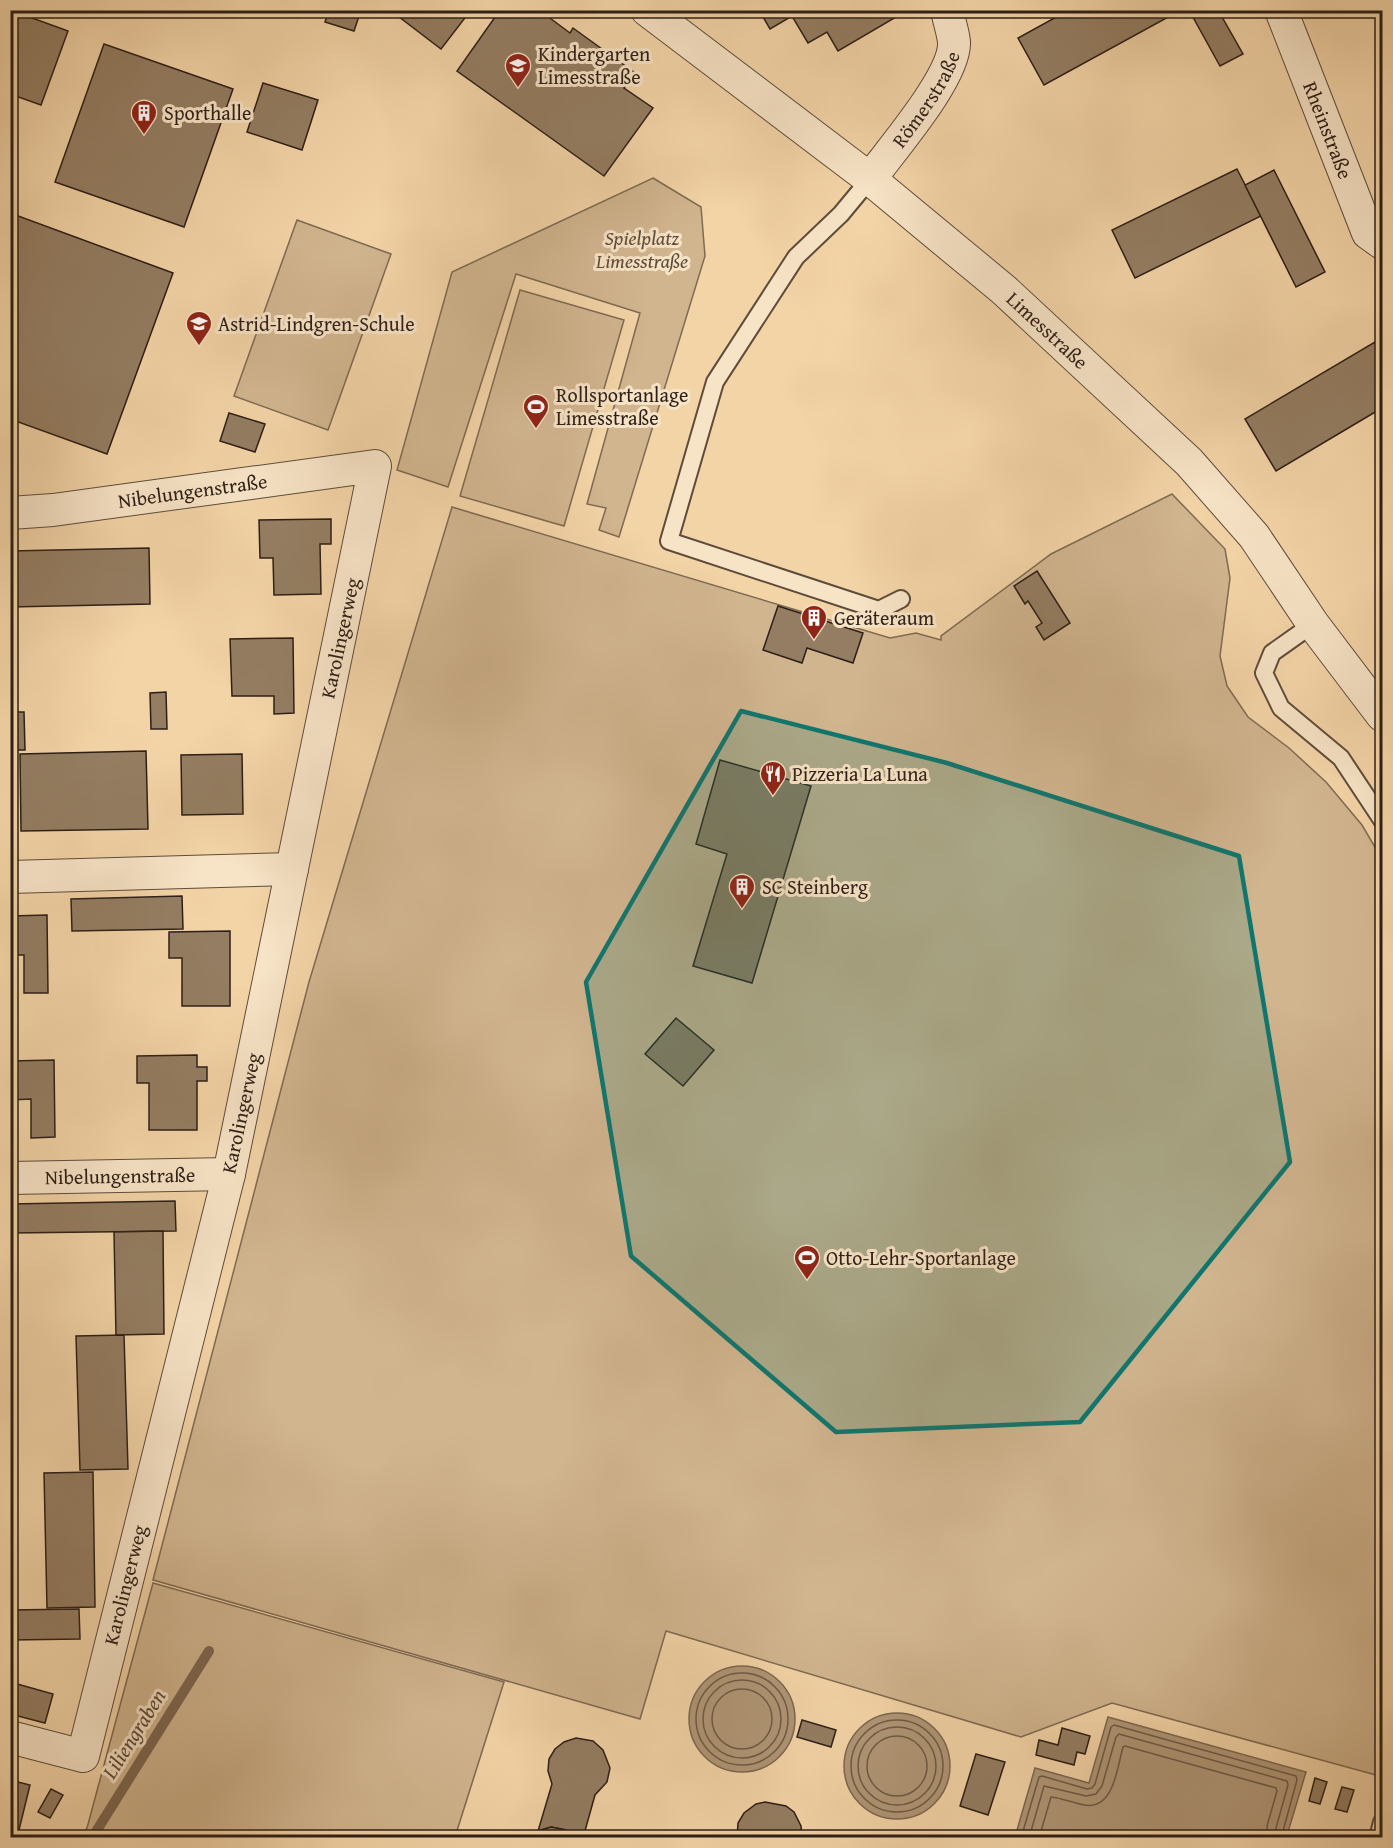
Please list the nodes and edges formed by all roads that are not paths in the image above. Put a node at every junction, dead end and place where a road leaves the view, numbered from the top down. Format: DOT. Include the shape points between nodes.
graph roads {
  1 [pos="647,10"];
  2 [pos="947,10"];
  3 [pos="1281,10"];
  4 [pos="870,179"];
  5 [pos="1383,243"];
  6 [pos="375,466"];
  7 [pos="10,513"];
  8 [pos="901,599"];
  9 [pos="1313,624"];
  10 [pos="1383,715"];
  11 [pos="1383,820"];
  12 [pos="292,869"];
  13 [pos="10,877"];
  14 [pos="228,1174"];
  15 [pos="10,1178"];
  16 [pos="10,1737"];
  17 [pos="1383,1822"];
  18 [pos="1378,1838"];
  1 -- 4 [label="street, Limesstraße"];
  2 -- 4 [label="street, Römerstraße" via="954,43 952,58 940,84"];
  3 -- 5 [label="street, Rheinstraße" via="1368,233"];
  4 -- 8 [label="lane" via="841,214 796,257 715,382 669,541 879,610"];
  4 -- 9 [label="street, Limesstraße" via="1004,290 1189,462 1254,536"];
  6 -- 7 [label="street, Nibelungenstraße"];
  6 -- 12 [label="street, Karolingerweg"];
  9 -- 10 [label="street, Limesstraße"];
  9 -- 11 [label="lane" via="1272,653 1264,673 1281,708 1341,758"];
  12 -- 13 [label="street"];
  12 -- 14 [label="street, Karolingerweg"];
  14 -- 15 [label="street, Nibelungenstraße"];
  14 -- 16 [label="street, Karolingerweg" via="83,1756"];
  17 -- 18 [label="lane"];
}
